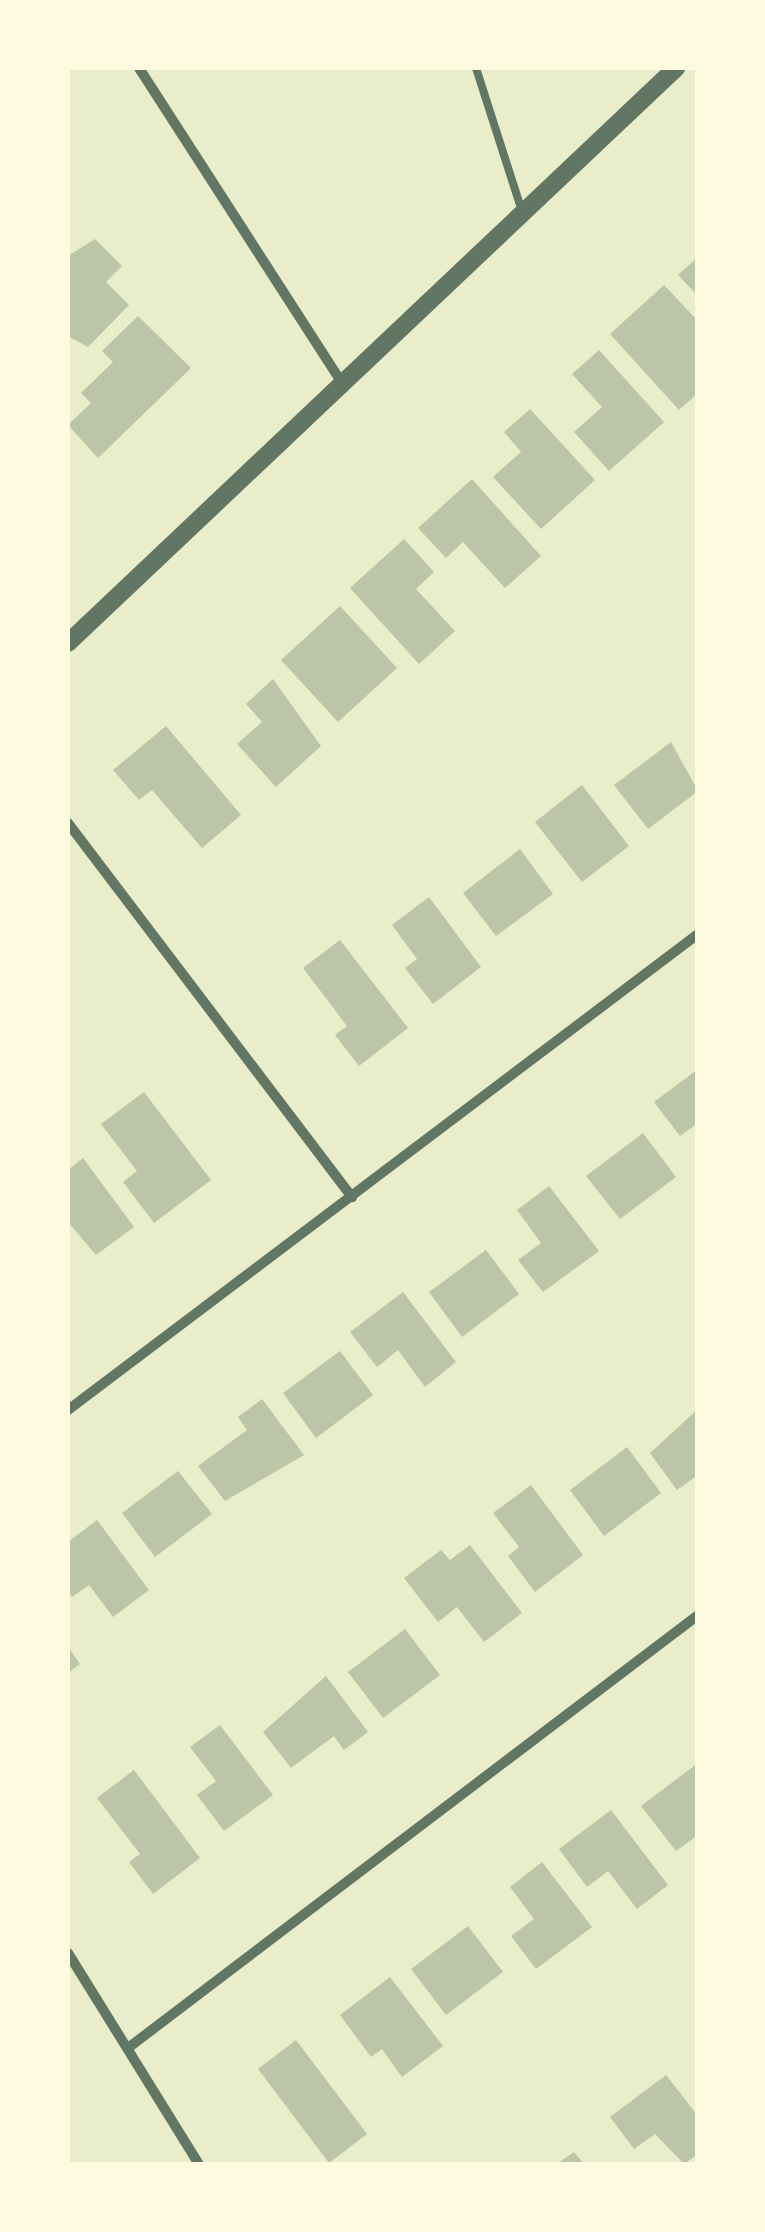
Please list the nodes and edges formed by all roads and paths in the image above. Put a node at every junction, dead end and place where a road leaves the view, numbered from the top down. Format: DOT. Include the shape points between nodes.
graph roads {
  1 [pos="139,68"];
  2 [pos="476,68"];
  3 [pos="676,68"];
  4 [pos="523,214"];
  5 [pos="343,386"];
  6 [pos="68,643"];
  7 [pos="68,823"];
  8 [pos="698,934"];
  9 [pos="352,1197"];
  10 [pos="68,1410"];
  11 [pos="698,1615"];
  12 [pos="68,1953"];
  13 [pos="128,2048"];
  14 [pos="198,2164"];
  1 -- 5 [label="street"];
  2 -- 4 [label="lane"];
  3 -- 4 [label="street"];
  4 -- 5 [label="street"];
  5 -- 6 [label="street"];
  7 -- 9 [label="street"];
  8 -- 9 [label="street"];
  9 -- 10 [label="street"];
  11 -- 13 [label="street"];
  12 -- 13 [label="street"];
  13 -- 14 [label="street"];
}
